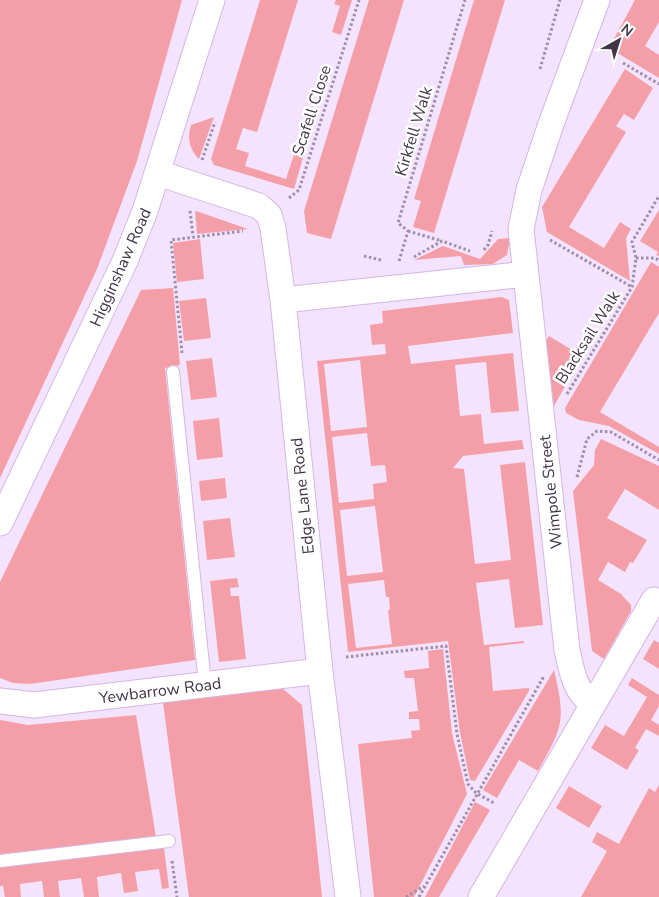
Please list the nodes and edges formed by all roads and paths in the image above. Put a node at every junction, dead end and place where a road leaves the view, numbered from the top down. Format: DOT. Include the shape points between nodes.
graph roads {
  1 [pos="212,0"];
  2 [pos="359,0"];
  3 [pos="465,0"];
  4 [pos="560,0"];
  5 [pos="597,0"];
  6 [pos="623,63"];
  7 [pos="539,71"];
  8 [pos="659,84"];
  9 [pos="215,122"];
  10 [pos="202,161"];
  11 [pos="158,173"];
  12 [pos="659,196"];
  13 [pos="190,203"];
  14 [pos="269,215"];
  15 [pos="493,227"];
  16 [pos="247,231"];
  17 [pos="408,231"];
  18 [pos="193,236"];
  19 [pos="442,241"];
  20 [pos="557,243"];
  21 [pos="364,256"];
  22 [pos="636,258"];
  23 [pos="409,260"];
  24 [pos="659,260"];
  25 [pos="526,274"];
  26 [pos="632,286"];
  27 [pos="283,300"];
  28 [pos="182,355"];
  29 [pos="173,372"];
  30 [pos="563,400"];
  31 [pos="659,460"];
  32 [pos="575,484"];
  33 [pos="0,523"];
  34 [pos="650,597"];
  35 [pos="343,657"];
  36 [pos="320,671"];
  37 [pos="544,675"];
  38 [pos="205,684"];
  39 [pos="0,701"];
  40 [pos="592,704"];
  41 [pos="476,793"];
  42 [pos="494,803"];
  43 [pos="169,841"];
  44 [pos="0,861"];
  45 [pos="425,885"];
  46 [pos="177,897"];
  47 [pos="348,897"];
  48 [pos="406,897"];
  49 [pos="419,897"];
  50 [pos="481,897"];
  1 -- 11 [label="street, Higginshaw Road"];
  2 -- 14 [label="path, Scafell Close" via="299,190"];
  3 -- 17 [label="path, Kirkfell Walk" via="398,223"];
  4 -- 7 [label="path"];
  5 -- 25 [label="street, Wimpole Street" via="529,190 521,229"];
  6 -- 8 [label="path"];
  9 -- 10 [label="path"];
  11 -- 14 [label="street" via="239,198 259,206"];
  11 -- 33 [label="street, Higginshaw Road" via="125,261"];
  12 -- 22 [label="path, Blacksail Walk" via="632,242"];
  13 -- 18 [label="path"];
  14 -- 27 [label="street, Edge Lane Road" via="274,228"];
  15 -- 19 [label="path" via="488,245 479,254"];
  16 -- 18 [label="path"];
  17 -- 19 [label="path"];
  17 -- 21 [label="path" via="400,265"];
  18 -- 28 [label="path" via="171,240"];
  19 -- 23 [label="path"];
  20 -- 26 [label="path"];
  22 -- 24 [label="path"];
  22 -- 26 [label="path, Blacksail Walk"];
  25 -- 27 [label="street"];
  25 -- 40 [label="street, Wimpole Street" via="567,650 574,682"];
  26 -- 30 [label="path, Blacksail Walk"];
  27 -- 36 [label="street, Edge Lane Road"];
  29 -- 38 [label="lane"];
  31 -- 32 [label="path" via="611,432 597,431 587,439"];
  34 -- 40 [label="street"];
  35 -- 41 [label="path" via="446,646 456,734 468,784"];
  36 -- 38 [label="street, Yewbarrow Road"];
  36 -- 47 [label="street, Edge Lane Road"];
  37 -- 41 [label="path"];
  38 -- 39 [label="street, Yewbarrow Road" via="34,705"];
  40 -- 50 [label="street"];
  41 -- 42 [label="path"];
  41 -- 45 [label="path"];
  43 -- 44 [label="lane"];
  43 -- 46 [label="path"];
  45 -- 48 [label="path"];
  45 -- 49 [label="path"];
}
